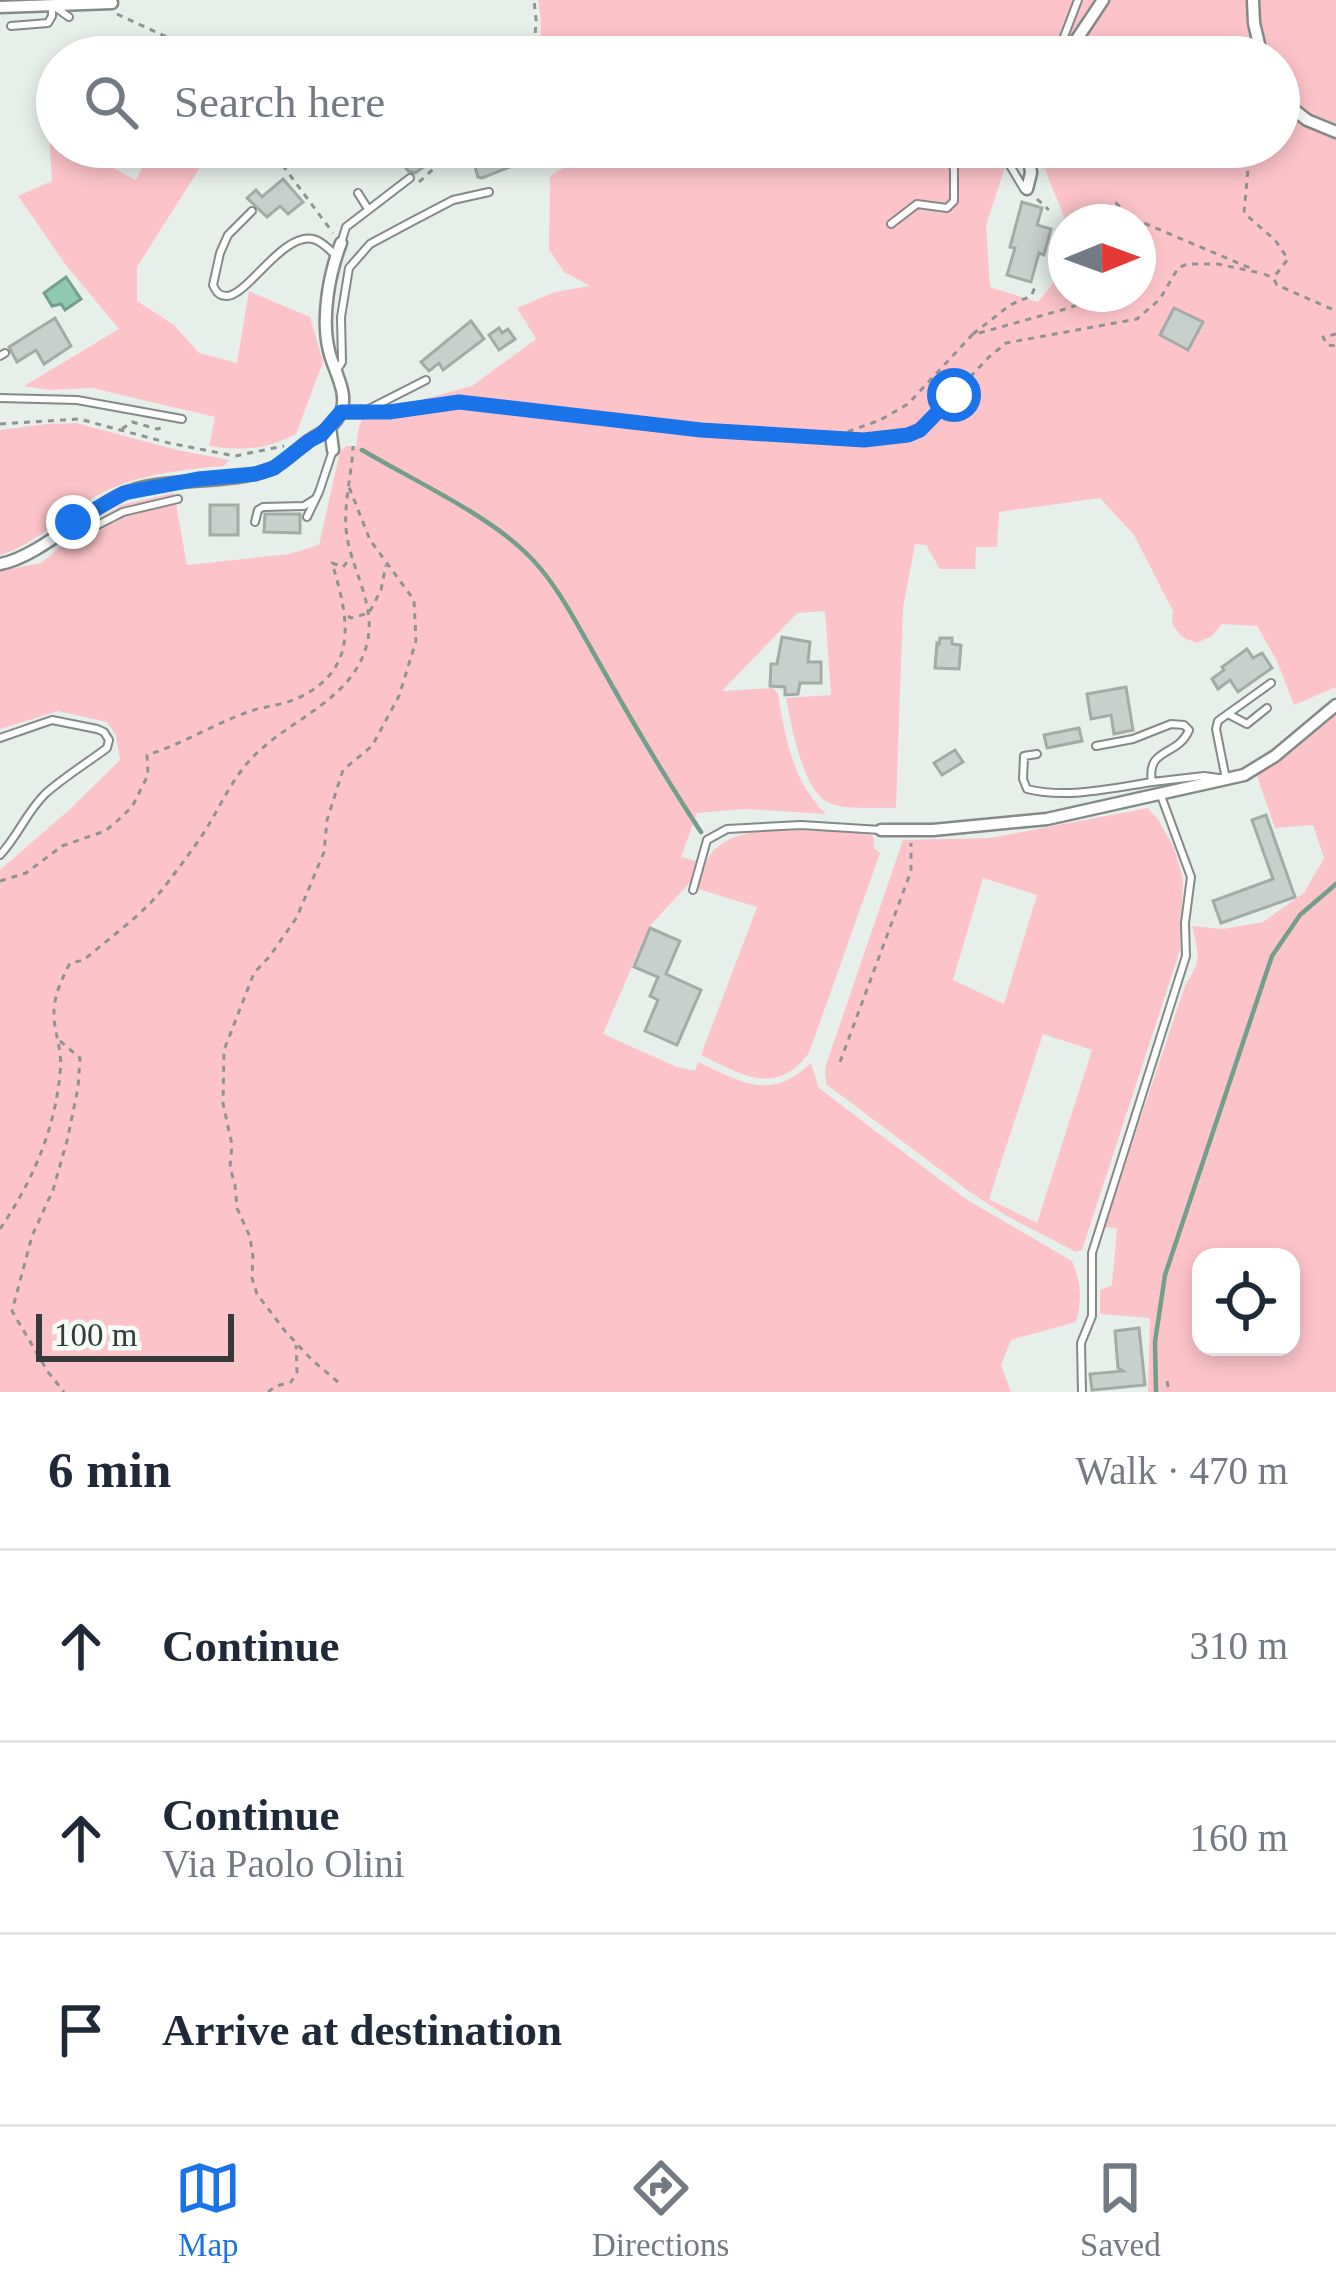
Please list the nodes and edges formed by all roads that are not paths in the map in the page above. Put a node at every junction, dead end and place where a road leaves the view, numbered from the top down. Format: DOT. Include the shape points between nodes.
graph roads {
  1 [pos="1078,0"];
  2 [pos="1103,0"];
  3 [pos="1253,0"];
  4 [pos="52,5"];
  5 [pos="0,7"];
  6 [pos="113,8"];
  7 [pos="69,17"];
  8 [pos="11,26"];
  9 [pos="1064,36"];
  10 [pos="1078,36"];
  11 [pos="1257,36"];
  12 [pos="1300,114"];
  13 [pos="1336,132"];
  14 [pos="954,168"];
  15 [pos="1011,168"];
  16 [pos="1030,168"];
  17 [pos="410,178"];
  18 [pos="1028,189"];
  19 [pos="489,192"];
  20 [pos="358,193"];
  21 [pos="368,209"];
  22 [pos="252,211"];
  23 [pos="891,224"];
  24 [pos="340,242"];
  25 [pos="335,256"];
  26 [pos="337,370"];
  27 [pos="426,380"];
  28 [pos="0,398"];
  29 [pos="341,412"];
  30 [pos="363,412"];
  31 [pos="182,419"];
  32 [pos="326,430"];
  33 [pos="333,450"];
  34 [pos="178,499"];
  35 [pos="316,499"];
  36 [pos="307,517"];
  37 [pos="73,522"];
  38 [pos="255,522"];
  39 [pos="0,564"];
  40 [pos="1271,683"];
  41 [pos="1336,705"];
  42 [pos="1267,708"];
  43 [pos="1228,714"];
  44 [pos="0,738"];
  45 [pos="1096,746"];
  46 [pos="1037,754"];
  47 [pos="1226,779"];
  48 [pos="1156,788"];
  49 [pos="881,830"];
  50 [pos="0,855"];
  51 [pos="693,890"];
  52 [pos="1082,1392"];
  1 -- 9 [label="lane"];
  2 -- 10 [label="street"];
  3 -- 11 [label="street"];
  4 -- 5 [label="street"];
  4 -- 6 [label="street"];
  4 -- 7 [label="lane"];
  4 -- 8 [label="lane" via="48,22"];
  12 -- 13 [label="street"];
  14 -- 23 [label="lane" via="947,208 917,204"];
  15 -- 18 [label="lane"];
  16 -- 18 [label="street"];
  17 -- 21 [label="lane"];
  19 -- 26 [label="lane" via="453,200 370,244 349,268"];
  20 -- 21 [label="lane"];
  21 -- 24 [label="lane"];
  22 -- 25 [label="lane" via="220,254 213,285 221,295 303,240"];
  24 -- 25 [label="street"];
  25 -- 26 [label="street" via="326,320"];
  26 -- 29 [label="street"];
  27 -- 30 [label="lane"];
  28 -- 31 [label="lane" via="77,400"];
  29 -- 30 [label="street"];
  29 -- 32 [label="street"];
  32 -- 33 [label="street"];
  32 -- 37 [label="street" via="274,468 124,493"];
  33 -- 35 [label="lane"];
  34 -- 37 [label="lane" via="86,530"];
  35 -- 36 [label="lane"];
  35 -- 38 [label="lane" via="263,506"];
  37 -- 39 [label="street"];
  40 -- 43 [label="lane"];
  41 -- 47 [label="street" via="1275,756"];
  42 -- 43 [label="lane" via="1247,724"];
  43 -- 47 [label="lane" via="1216,729"];
  44 -- 50 [label="lane" via="52,720 97,729 109,740 46,794"];
  45 -- 48 [label="lane" via="1171,724 1187,727 1188,737 1150,768"];
  46 -- 48 [label="lane" via="1024,756 1027,789"];
  47 -- 48 [label="street"];
  48 -- 49 [label="street" via="1047,819 911,835"];
  48 -- 52 [label="lane" via="1191,877 1186,956 1092,1253"];
  49 -- 51 [label="lane" via="728,829 707,840"];
}
